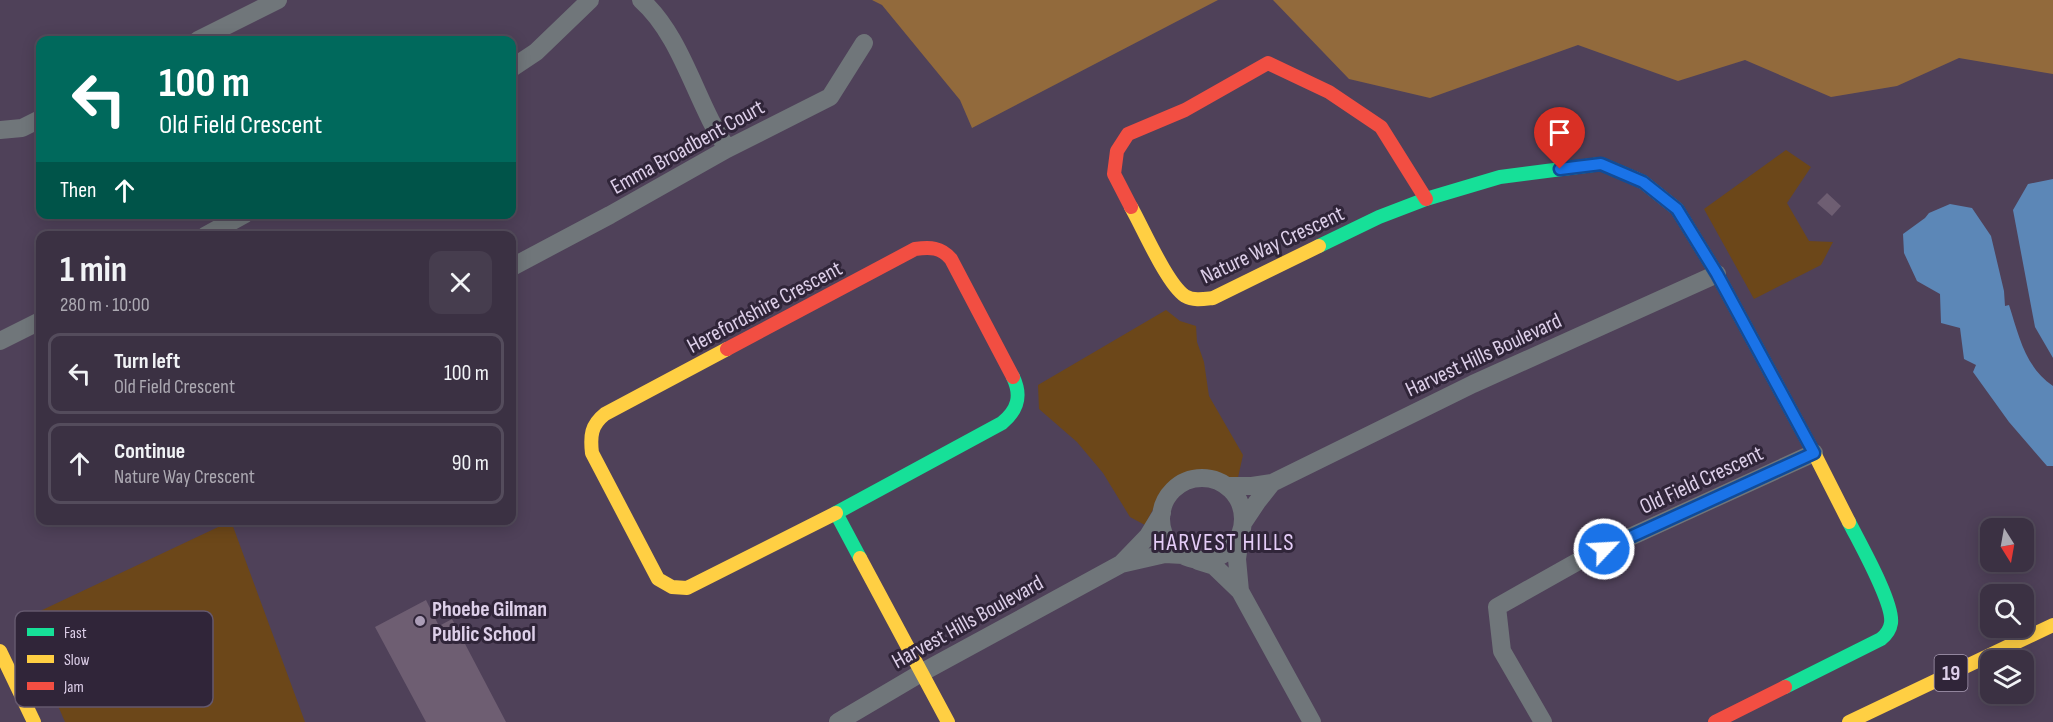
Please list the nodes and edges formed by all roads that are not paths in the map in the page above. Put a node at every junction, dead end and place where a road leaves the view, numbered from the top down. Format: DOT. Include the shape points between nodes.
graph roads {
  1 [pos="278,0"];
  2 [pos="590,0"];
  3 [pos="641,0"];
  4 [pos="206,36"];
  5 [pos="864,43"];
  6 [pos="516,65"];
  7 [pos="36,121"];
  8 [pos="0,130"];
  9 [pos="728,149"];
  10 [pos="1426,199"];
  11 [pos="236,219"];
  12 [pos="214,231"];
  13 [pos="516,265"];
  14 [pos="1717,274"];
  15 [pos="36,323"];
  16 [pos="0,341"];
  17 [pos="1814,453"];
  18 [pos="1272,483"];
  19 [pos="1226,486"];
  20 [pos="836,513"];
  21 [pos="1162,513"];
  22 [pos="1241,530"];
  23 [pos="1190,558"];
  24 [pos="1121,564"];
  25 [pos="1240,591"];
  26 [pos="2053,626"];
  27 [pos="0,651"];
  28 [pos="921,673"];
  29 [pos="15,682"];
  30 [pos="27,707"];
  31 [pos="34,722"];
  32 [pos="838,722"];
  33 [pos="948,722"];
  34 [pos="1312,722"];
  35 [pos="1543,722"];
  36 [pos="1715,722"];
  37 [pos="1849,722"];
  1 -- 4 [label="street"];
  2 -- 6 [label="street" via="536,52"];
  3 -- 9 [label="street" via="674,44"];
  5 -- 9 [label="street, Emma Broadbent Court" via="830,97"];
  7 -- 8 [label="street" via="22,128"];
  9 -- 13 [label="street, Emma Broadbent Court"];
  10 -- 10 [label="street, Nature Way Crescent" via="1379,217 1213,298 1192,300 1172,282 1114,174 1117,151 1128,134 1185,110 1268,63 1329,92 1382,127"];
  10 -- 14 [label="street, Nature Way Crescent" via="1500,177 1601,164 1643,182 1677,209"];
  11 -- 12 [label="street"];
  14 -- 17 [label="street"];
  14 -- 18 [label="street, Harvest Hills Boulevard" via="1473,384"];
  15 -- 16 [label="street"];
  17 -- 35 [label="street, Old Field Crescent" via="1584,558 1497,608 1502,651"];
  17 -- 36 [label="street" via="1877,578 1891,624 1887,634"];
  18 -- 19 [label="street, Harvest Hills Boulevard"];
  18 -- 22 [label="street, Harvest Hills Boulevard"];
  19 -- 21 [label="street" via="1213,480 1188,481 1175,488"];
  19 -- 22 [label="street" via="1242,509"];
  20 -- 20 [label="street, Herefordshire Crescent" via="1002,423 1018,406 1020,394 1015,382 951,259 938,248 915,249 616,409 595,422 590,435 592,453 658,579 677,590"];
  20 -- 28 [label="street"];
  21 -- 23 [label="street" via="1164,534 1172,547"];
  21 -- 24 [label="street, Harvest Hills Boulevard" via="1148,536"];
  22 -- 23 [label="street" via="1224,554 1211,559"];
  22 -- 25 [label="street" via="1237,559"];
  23 -- 24 [label="street, Harvest Hills Boulevard" via="1165,554"];
  23 -- 25 [label="street" via="1214,566"];
  24 -- 28 [label="street, Harvest Hills Boulevard"];
  25 -- 34 [label="street"];
  26 -- 37 [label="street, 19"];
  27 -- 29 [label="street"];
  28 -- 32 [label="street, Harvest Hills Boulevard"];
  28 -- 33 [label="street"];
  30 -- 31 [label="street"];
}
